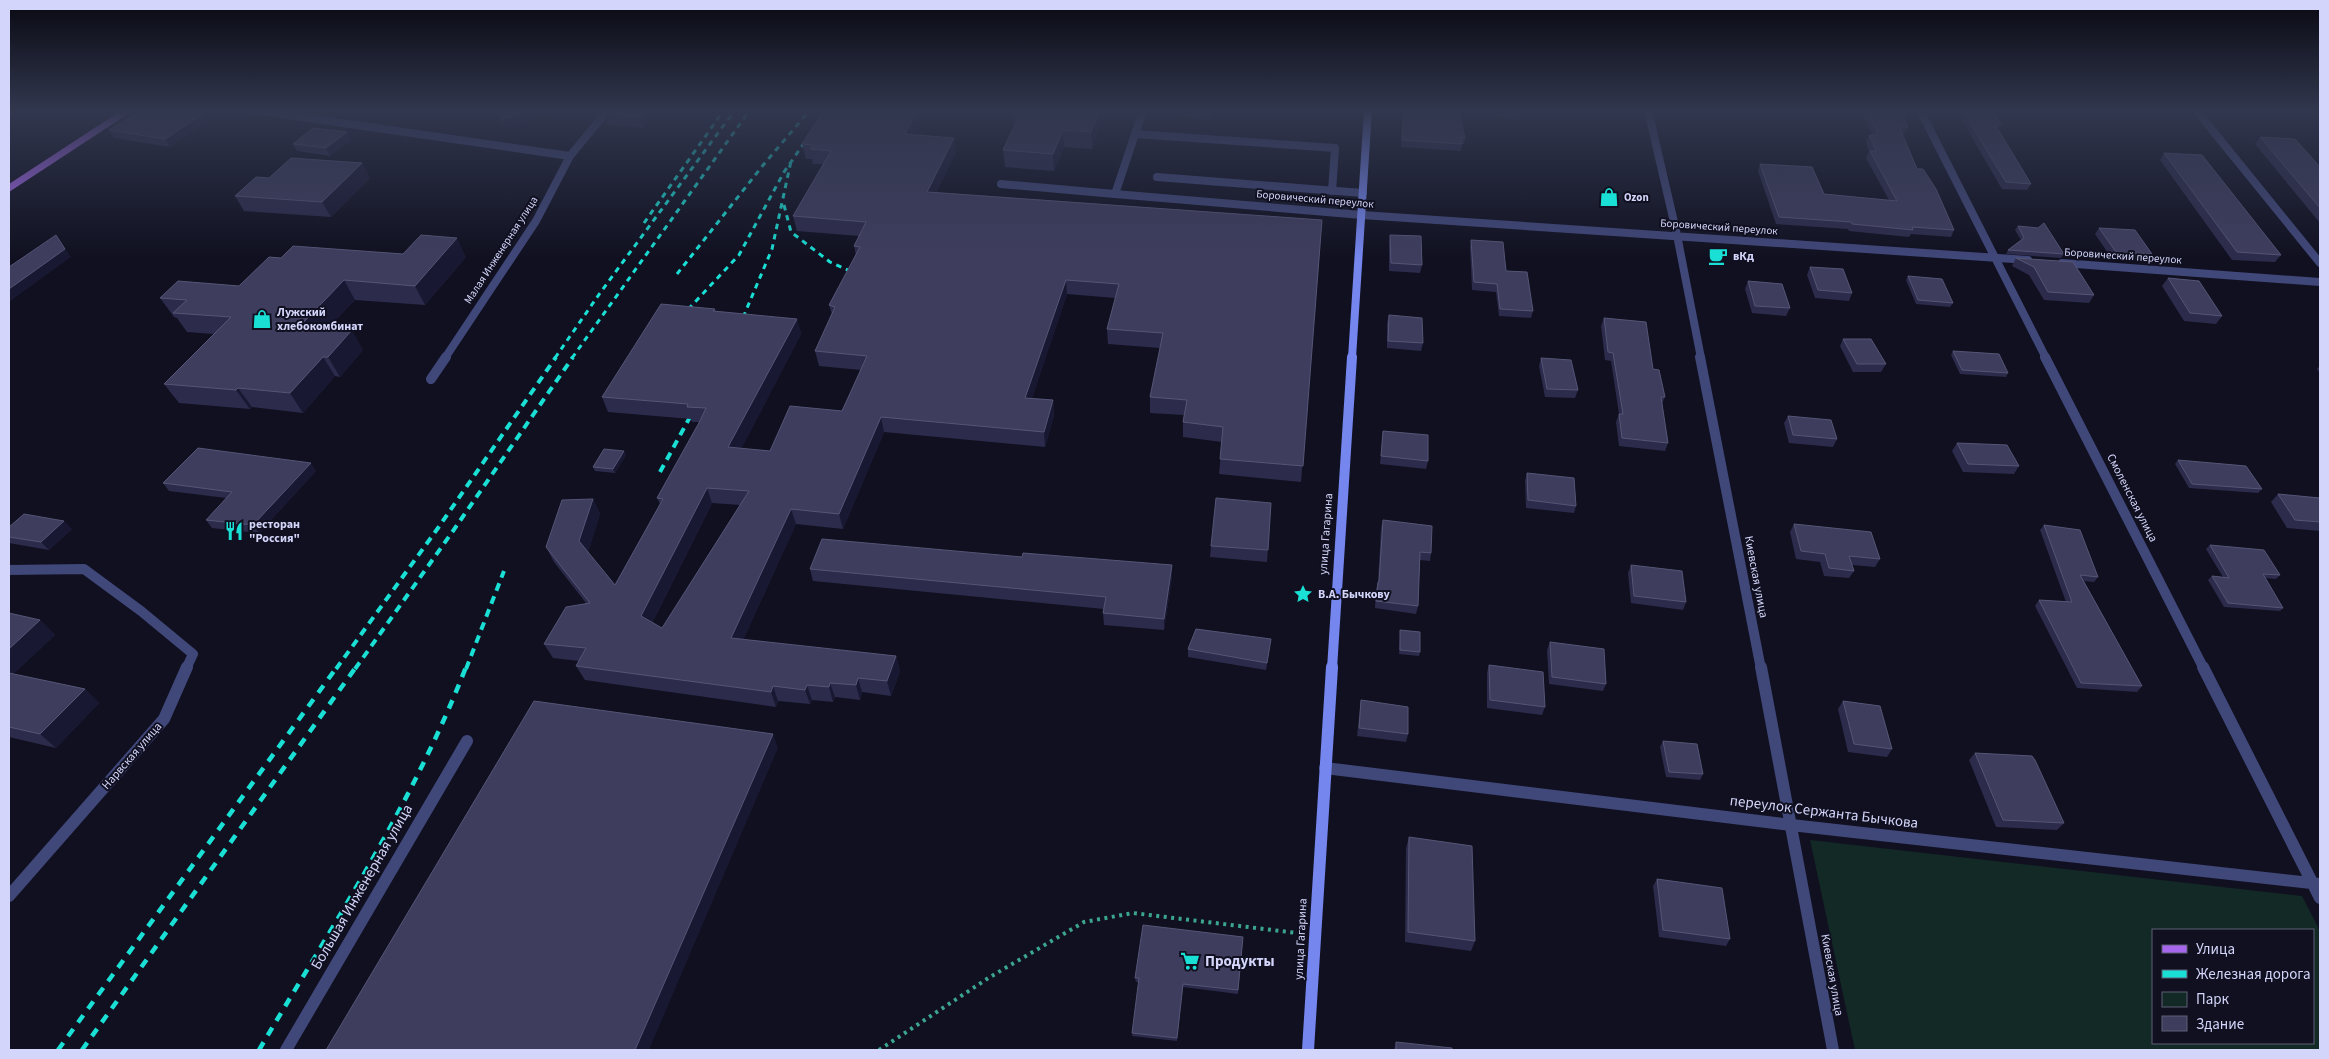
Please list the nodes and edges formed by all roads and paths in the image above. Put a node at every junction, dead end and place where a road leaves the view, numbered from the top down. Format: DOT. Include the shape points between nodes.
graph roads {
  1 [pos="54,159"];
  2 [pos="568,159"];
  3 [pos="1127,159"];
  4 [pos="1334,159"];
  5 [pos="1365,159"];
  6 [pos="1660,159"];
  7 [pos="1945,159"];
  8 [pos="2236,159"];
  9 [pos="1157,177"];
  10 [pos="1001,184"];
  11 [pos="9,189"];
  12 [pos="1332,191"];
  13 [pos="1363,193"];
  14 [pos="1115,194"];
  15 [pos="1362,215"];
  16 [pos="1678,235"];
  17 [pos="1996,258"];
  18 [pos="2036,261"];
  19 [pos="2055,262"];
  20 [pos="2320,263"];
  21 [pos="2320,282"];
  22 [pos="430,379"];
  23 [pos="9,570"];
  24 [pos="468,741"];
  25 [pos="1325,768"];
  26 [pos="1791,825"];
  27 [pos="2316,883"];
  28 [pos="9,896"];
  29 [pos="2320,898"];
  30 [pos="1314,935"];
  31 [pos="286,1050"];
  32 [pos="879,1050"];
  33 [pos="1308,1050"];
  34 [pos="1832,1050"];
  1 -- 11 [label="main road"];
  2 -- 22 [label="street, Малая Инженерная улица" via="536,221"];
  3 -- 14 [label="street"];
  4 -- 12 [label="street"];
  5 -- 13 [label="street, улица Гагарина"];
  6 -- 16 [label="street, Киевская улица"];
  7 -- 17 [label="street, Смоленская улица"];
  8 -- 20 [label="street"];
  9 -- 12 [label="street"];
  10 -- 14 [label="street, Боровический переулок"];
  12 -- 13 [label="street"];
  13 -- 15 [label="street, улица Гагарина"];
  14 -- 15 [label="street, Боровический переулок"];
  15 -- 16 [label="street, Боровический переулок"];
  15 -- 25 [label="street, улица Гагарина"];
  16 -- 17 [label="street, Боровический переулок"];
  16 -- 26 [label="street, Киевская улица"];
  17 -- 18 [label="street, Боровический переулок"];
  17 -- 27 [label="street, Смоленская улица"];
  19 -- 21 [label="street, Боровический переулок"];
  23 -- 28 [label="street, Нарвская улица" via="84,569 193,654 164,719"];
  24 -- 31 [label="street, Большая Инженерная улица"];
  25 -- 26 [label="street, переулок Сержанта Бычкова"];
  25 -- 30 [label="street, улица Гагарина"];
  26 -- 27 [label="street, переулок Сержанта Бычкова"];
  26 -- 34 [label="street, Киевская улица"];
  27 -- 29 [label="street, Смоленская улица"];
  30 -- 32 [label="path" via="1133,913 1084,922 990,977"];
  30 -- 33 [label="street, улица Гагарина"];
}
